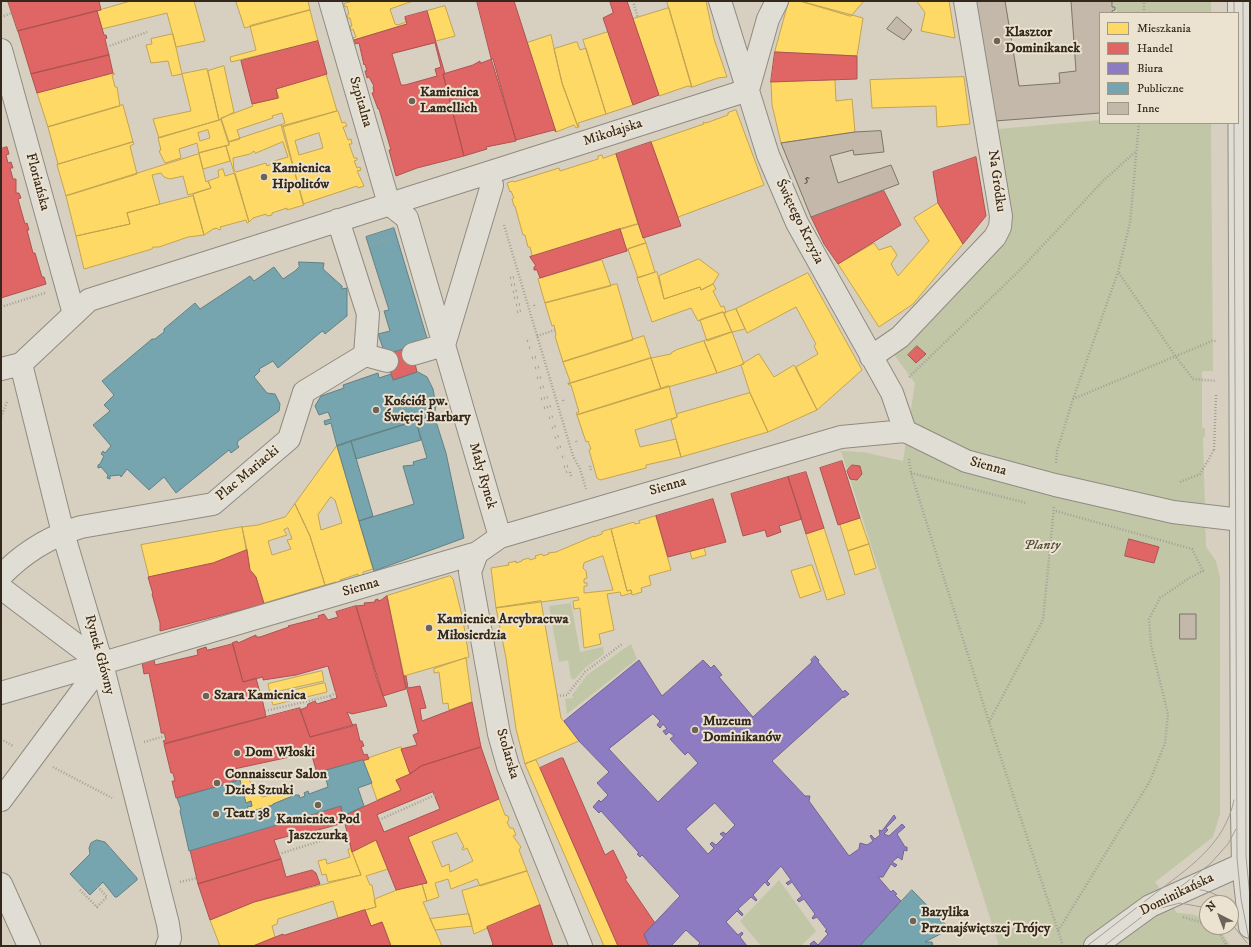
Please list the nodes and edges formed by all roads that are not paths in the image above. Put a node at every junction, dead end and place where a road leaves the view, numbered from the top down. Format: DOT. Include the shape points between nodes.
graph roads {
  1 [pos="330,1"];
  2 [pos="720,1"];
  3 [pos="777,1"];
  4 [pos="965,1"];
  5 [pos="1238,1"];
  6 [pos="1238,12"];
  7 [pos="1,50"];
  8 [pos="1239,59"];
  9 [pos="748,90"];
  10 [pos="492,185"];
  11 [pos="389,204"];
  12 [pos="338,220"];
  13 [pos="81,307"];
  14 [pos="444,345"];
  15 [pos="413,354"];
  16 [pos="364,355"];
  17 [pos="872,357"];
  18 [pos="387,361"];
  19 [pos="11,367"];
  20 [pos="905,431"];
  21 [pos="1247,520"];
  22 [pos="63,533"];
  23 [pos="500,537"];
  24 [pos="477,553"];
  25 [pos="1,576"];
  26 [pos="1,588"];
  27 [pos="102,664"];
  28 [pos="1,693"];
  29 [pos="1,800"];
  30 [pos="1243,864"];
  31 [pos="1,884"];
  32 [pos="1250,927"];
  33 [pos="29,946"];
  34 [pos="167,946"];
  35 [pos="581,946"];
  36 [pos="1095,946"];
  1 -- 11 [label="street, Szpitalna"];
  2 -- 9 [label="street, Świętego Krzyża"];
  3 -- 9 [label="street" via="769,15"];
  4 -- 17 [label="street, Na Gródku" via="993,158 1001,216 1000,227 995,237 900,337"];
  5 -- 6 [label="street"];
  7 -- 13 [label="street, Floriańska" via="66,287"];
  8 -- 21 [label="street"];
  9 -- 11 [label="street, Mikołajska"];
  9 -- 17 [label="street, Świętego Krzyża" via="768,155 797,223"];
  10 -- 14 [label="street"];
  11 -- 12 [label="street"];
  11 -- 14 [label="street, Mały Rynek" via="407,218"];
  12 -- 13 [label="street"];
  12 -- 16 [label="street" via="368,314"];
  13 -- 19 [label="street, Rynek Główny"];
  14 -- 15 [label="street"];
  14 -- 23 [label="street, Mały Rynek"];
  16 -- 18 [label="street"];
  16 -- 22 [label="street, Plac Mariacki" via="304,392 289,439 212,504 81,527"];
  17 -- 20 [label="street, Świętego Krzyża" via="892,393"];
  19 -- 22 [label="street, Rynek Główny"];
  20 -- 21 [label="street, Sienna" via="966,461 1055,485 1173,512"];
  20 -- 23 [label="street, Sienna" via="841,437"];
  21 -- 30 [label="street"];
  22 -- 25 [label="street, Plac Mariacki" via="16,561"];
  22 -- 27 [label="street, Rynek Główny"];
  23 -- 24 [label="street, Sienna"];
  24 -- 27 [label="street, Sienna"];
  24 -- 35 [label="street, Stolarska" via="470,572 499,734 508,766"];
  26 -- 27 [label="street"];
  27 -- 28 [label="street, Sienna"];
  27 -- 29 [label="street"];
  27 -- 34 [label="street, Rynek Główny" via="168,924 170,938"];
  30 -- 32 [label="street"];
  30 -- 36 [label="street, Dominikańska" via="1150,906"];
  31 -- 33 [label="street"];
}
